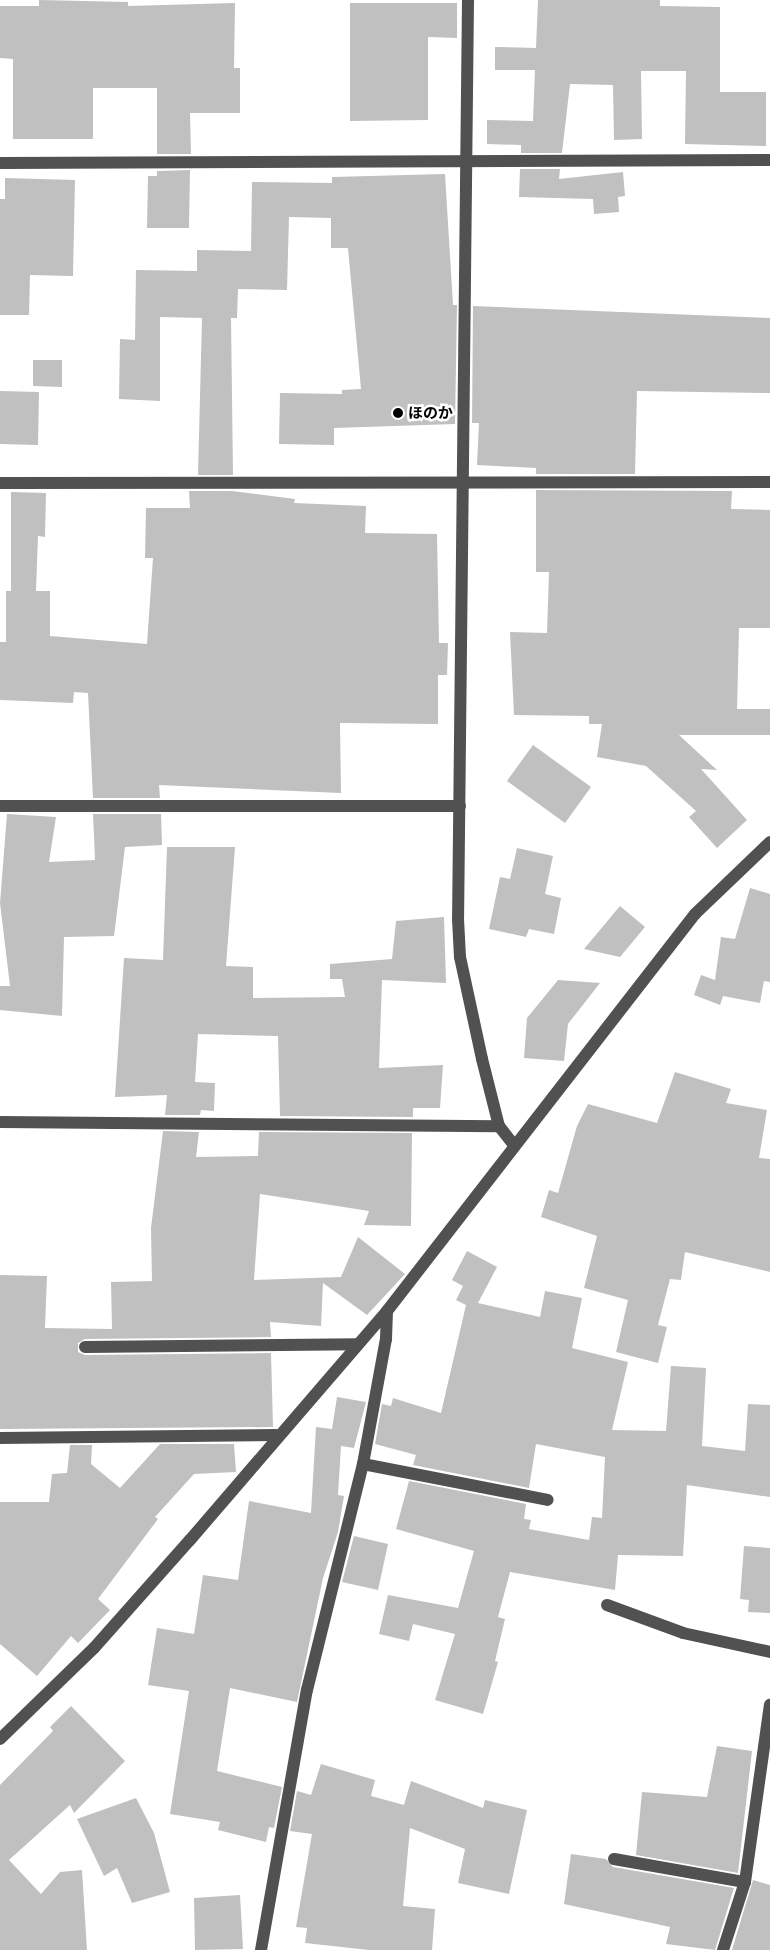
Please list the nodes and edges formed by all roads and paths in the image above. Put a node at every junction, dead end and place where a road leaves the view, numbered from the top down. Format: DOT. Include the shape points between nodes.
graph roads {
  1 [pos="468,0"];
  2 [pos="770,160"];
  3 [pos="467,162"];
  4 [pos="0,163"];
  5 [pos="770,482"];
  6 [pos="0,483"];
  7 [pos="463,485"];
  8 [pos="0,806"];
  9 [pos="460,806"];
  10 [pos="770,842"];
  11 [pos="0,1122"];
  12 [pos="499,1126"];
  13 [pos="513,1144"];
  14 [pos="387,1311"];
  15 [pos="358,1344"];
  16 [pos="85,1347"];
  17 [pos="276,1435"];
  18 [pos="0,1438"];
  19 [pos="363,1464"];
  20 [pos="548,1500"];
  21 [pos="607,1605"];
  22 [pos="770,1652"];
  23 [pos="770,1705"];
  24 [pos="0,1739"];
  25 [pos="614,1859"];
  26 [pos="745,1882"];
  27 [pos="261,1950"];
  28 [pos="723,1950"];
  1 -- 3 [label="street"];
  2 -- 3 [label="street"];
  3 -- 4 [label="street"];
  3 -- 7 [label="street"];
  5 -- 7 [label="street"];
  6 -- 7 [label="street"];
  7 -- 9 [label="street"];
  8 -- 9 [label="street"];
  9 -- 12 [label="street" via="460,958"];
  10 -- 13 [label="street" via="695,914"];
  11 -- 12 [label="street"];
  12 -- 13 [label="street"];
  13 -- 14 [label="street"];
  14 -- 15 [label="street"];
  14 -- 19 [label="street" via="386,1339"];
  15 -- 16 [label="street"];
  15 -- 17 [label="street"];
  17 -- 18 [label="street"];
  17 -- 24 [label="street" via="94,1648"];
  19 -- 20 [label="street"];
  19 -- 27 [label="street" via="307,1690"];
  21 -- 22 [label="street" via="683,1633"];
  23 -- 26 [label="street"];
  25 -- 26 [label="street"];
  26 -- 28 [label="street"];
}
